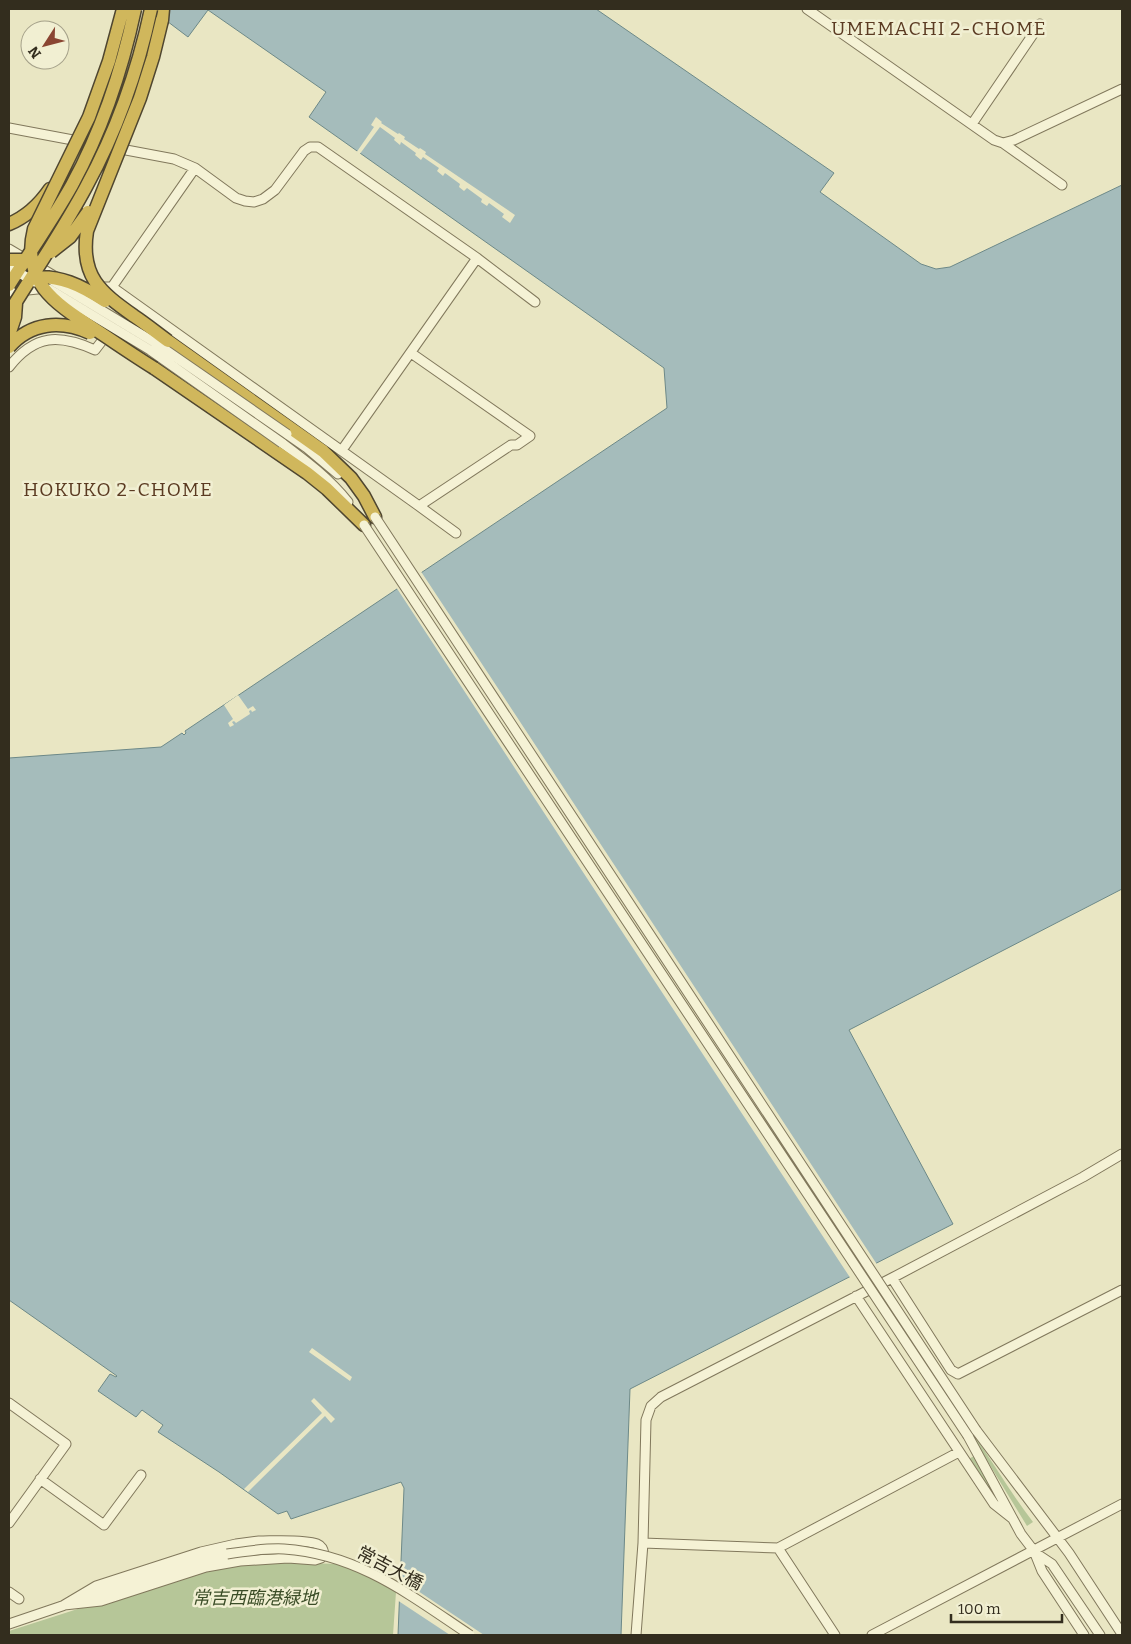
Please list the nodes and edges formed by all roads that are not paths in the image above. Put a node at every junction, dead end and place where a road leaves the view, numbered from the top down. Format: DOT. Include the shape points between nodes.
graph roads {
  1 [pos="123,9"];
  2 [pos="136,9"];
  3 [pos="151,9"];
  4 [pos="163,9"];
  5 [pos="807,9"];
  6 [pos="1040,24"];
  7 [pos="1122,89"];
  8 [pos="972,124"];
  9 [pos="9,128"];
  10 [pos="1003,143"];
  11 [pos="68,162"];
  12 [pos="195,168"];
  13 [pos="110,170"];
  14 [pos="1062,185"];
  15 [pos="9,224"];
  16 [pos="9,250"];
  17 [pos="9,258"];
  18 [pos="477,258"];
  19 [pos="35,265"];
  20 [pos="9,267"];
  21 [pos="9,274"];
  22 [pos="9,285"];
  23 [pos="72,286"];
  24 [pos="112,287"];
  25 [pos="37,289"];
  26 [pos="9,292"];
  27 [pos="132,301"];
  28 [pos="535,302"];
  29 [pos="9,313"];
  30 [pos="9,336"];
  31 [pos="168,341"];
  32 [pos="9,347"];
  33 [pos="411,353"];
  34 [pos="9,367"];
  35 [pos="154,368"];
  36 [pos="342,450"];
  37 [pos="419,506"];
  38 [pos="375,517"];
  39 [pos="364,525"];
  40 [pos="456,533"];
  41 [pos="1122,1154"];
  42 [pos="892,1278"];
  43 [pos="1122,1290"];
  44 [pos="856,1296"];
  45 [pos="9,1403"];
  46 [pos="959,1452"];
  47 [pos="140,1475"];
  48 [pos="40,1479"];
  49 [pos="1122,1504"];
  50 [pos="1013,1519"];
  51 [pos="9,1523"];
  52 [pos="1057,1539"];
  53 [pos="643,1543"];
  54 [pos="778,1548"];
  55 [pos="1034,1551"];
  56 [pos="9,1592"];
  57 [pos="19,1599"];
  58 [pos="64,1605"];
  59 [pos="9,1624"];
  60 [pos="1122,1634"];
  61 [pos="470,1635"];
  62 [pos="636,1635"];
  63 [pos="836,1635"];
  64 [pos="872,1635"];
  65 [pos="1084,1635"];
  66 [pos="1100,1635"];
  1 -- 11 [label="highway, bridge" via="100,89"];
  2 -- 22 [label="highway, bridge" via="120,69 86,155 49,224"];
  3 -- 29 [label="highway, bridge" via="140,54 103,153 58,237"];
  4 -- 13 [label="highway, bridge" via="140,98"];
  5 -- 8 [label="street"];
  6 -- 8 [label="street"];
  7 -- 10 [label="street"];
  8 -- 10 [label="street"];
  9 -- 12 [label="street" via="174,159"];
  10 -- 14 [label="street"];
  11 -- 15 [label="highway, bridge" via="44,198 26,215"];
  11 -- 35 [label="highway, bridge" via="34,229 30,248 36,276 48,295 63,308"];
  12 -- 18 [label="street" via="236,198 254,202 263,200 275,190 304,151 318,147"];
  12 -- 24 [label="street"];
  13 -- 17 [label="highway, bridge" via="86,216 70,237 52,252 39,257 29,260"];
  13 -- 31 [label="highway, bridge" via="87,231 87,265 102,291"];
  16 -- 19 [label="street"];
  17 -- 38 [label="street, bridge" via="115,317 307,448 344,478"];
  18 -- 28 [label="street"];
  18 -- 33 [label="street"];
  19 -- 23 [label="street"];
  19 -- 25 [label="street" via="43,274 43,282"];
  20 -- 39 [label="street, bridge" via="150,350 288,448 336,487"];
  21 -- 30 [label="highway, bridge" via="16,306"];
  22 -- 31 [label="highway, bridge" via="38,277 70,282 95,294"];
  23 -- 24 [label="street"];
  23 -- 25 [label="street"];
  24 -- 27 [label="street"];
  25 -- 26 [label="street"];
  27 -- 34 [label="street" via="95,350 67,339 51,339 26,349"];
  27 -- 36 [label="street"];
  31 -- 38 [label="highway" via="323,451 351,478"];
  32 -- 35 [label="highway, bridge" via="31,330 44,325 66,325 89,333"];
  33 -- 36 [label="street"];
  33 -- 37 [label="street" via="530,436 517,445 511,445"];
  35 -- 39 [label="highway" via="307,473 334,494"];
  36 -- 37 [label="street"];
  37 -- 40 [label="street"];
  38 -- 52 [label="street, bridge" via="976,1430"];
  39 -- 50 [label="street, bridge" via="968,1436"];
  41 -- 42 [label="street"];
  42 -- 43 [label="street" via="951,1370 958,1374"];
  42 -- 44 [label="street"];
  44 -- 46 [label="street"];
  44 -- 53 [label="street" via="661,1397 651,1406 646,1420"];
  45 -- 48 [label="street" via="66,1444"];
  46 -- 50 [label="street" via="994,1504"];
  46 -- 54 [label="street"];
  47 -- 48 [label="street" via="104,1525"];
  48 -- 51 [label="street"];
  49 -- 52 [label="street"];
  50 -- 55 [label="street"];
  52 -- 55 [label="street"];
  52 -- 60 [label="street"];
  53 -- 54 [label="street"];
  53 -- 62 [label="street"];
  54 -- 63 [label="street"];
  55 -- 64 [label="street"];
  55 -- 65 [label="street" via="1042,1571"];
  55 -- 66 [label="street" via="1052,1564"];
  56 -- 57 [label="street"];
  58 -- 58 [label="street" via="96,1586 219,1547 259,1541 288,1541 317,1544 324,1554 315,1560 240,1560 206,1567 101,1601"];
  58 -- 59 [label="street"];
  58 -- 61 [label="street, 常吉大橋, bridge" via="202,1560 227,1554 283,1549 346,1562 377,1575"];
}
